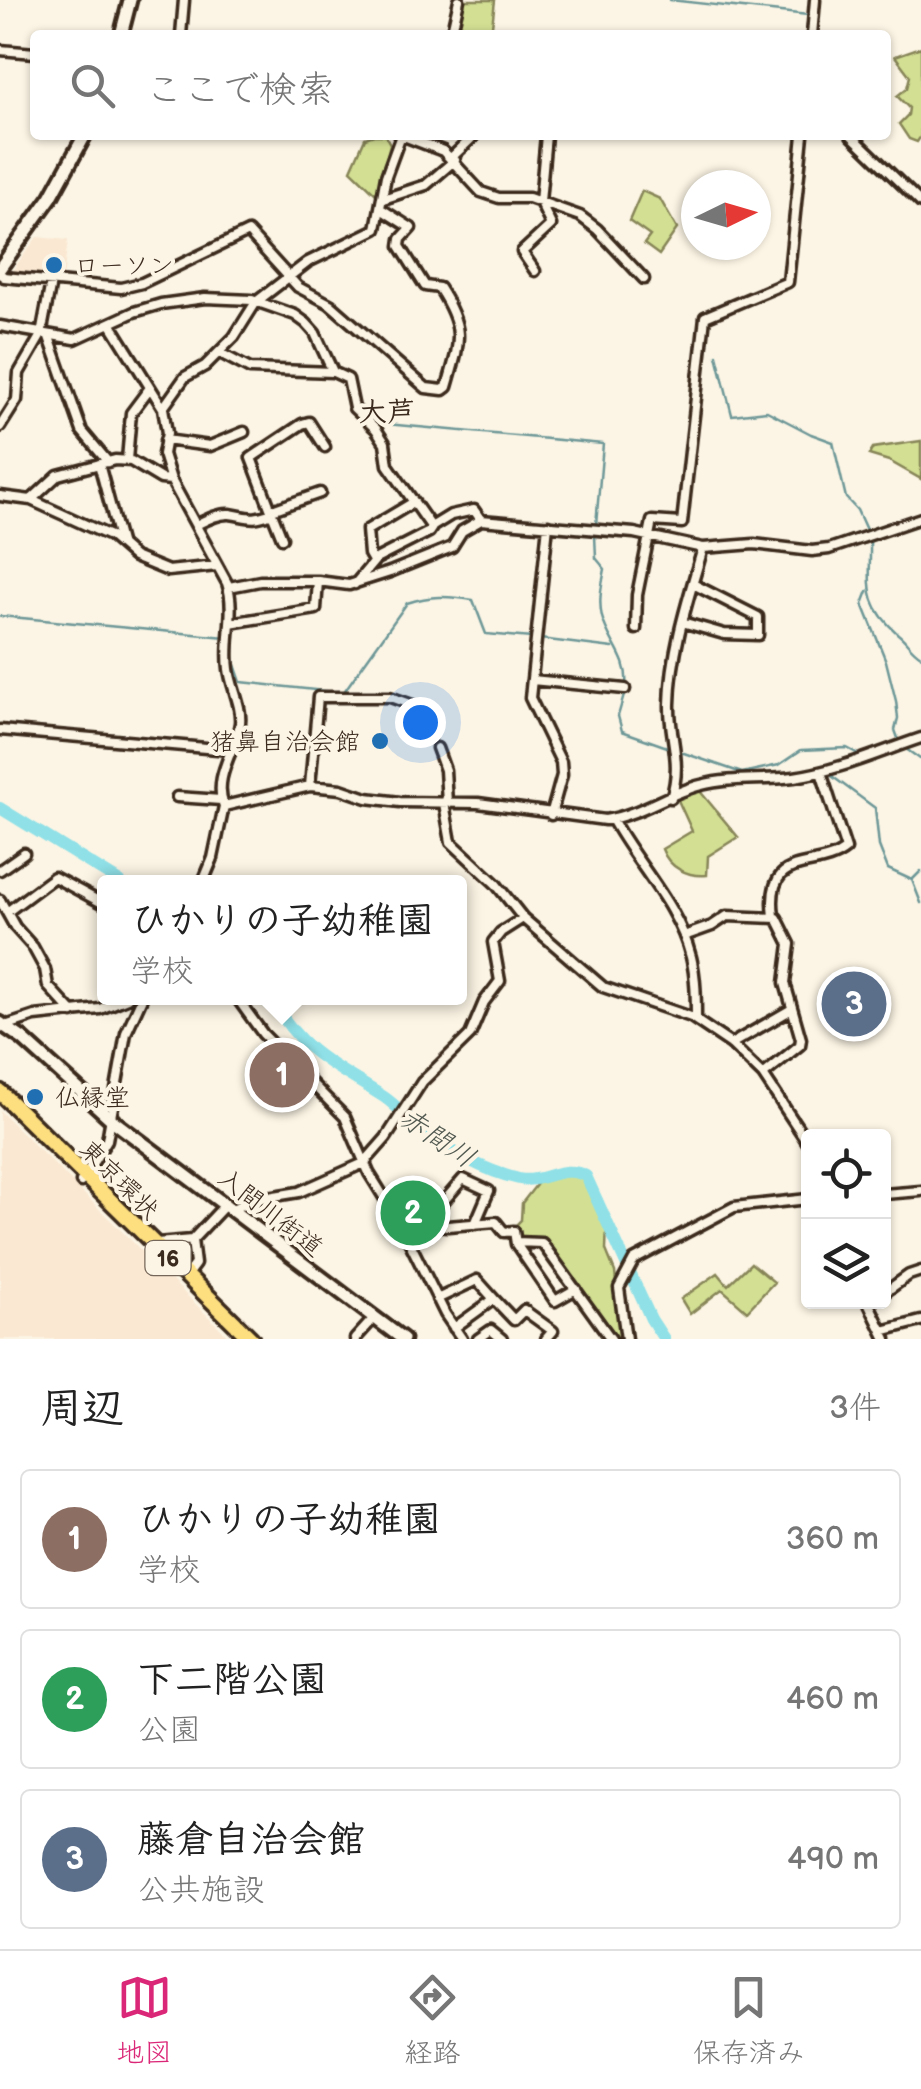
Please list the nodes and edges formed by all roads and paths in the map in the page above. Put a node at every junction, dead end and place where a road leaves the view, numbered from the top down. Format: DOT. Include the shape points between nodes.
graph roads {
  1 [pos="130,0"];
  2 [pos="184,0"];
  3 [pos="459,0"];
  4 [pos="815,0"];
  5 [pos="121,30"];
  6 [pos="181,30"];
  7 [pos="452,30"];
  8 [pos="812,30"];
  9 [pos="0,50"];
  10 [pos="30,53"];
  11 [pos="81,140"];
  12 [pos="399,140"];
  13 [pos="417,140"];
  14 [pos="471,140"];
  15 [pos="546,140"];
  16 [pos="802,140"];
  17 [pos="857,140"];
  18 [pos="453,159"];
  19 [pos="540,202"];
  20 [pos="921,203"];
  21 [pos="382,204"];
  22 [pos="0,271"];
  23 [pos="535,272"];
  24 [pos="287,276"];
  25 [pos="644,279"];
  26 [pos="50,282"];
  27 [pos="256,302"];
  28 [pos="110,323"];
  29 [pos="0,326"];
  30 [pos="45,336"];
  31 [pos="220,352"];
  32 [pos="333,372"];
  33 [pos="149,389"];
  34 [pos="163,408"];
  35 [pos="0,427"];
  36 [pos="244,432"];
  37 [pos="165,440"];
  38 [pos="325,447"];
  39 [pos="127,460"];
  40 [pos="103,463"];
  41 [pos="171,480"];
  42 [pos="320,493"];
  43 [pos="0,496"];
  44 [pos="31,500"];
  45 [pos="414,502"];
  46 [pos="272,512"];
  47 [pos="921,518"];
  48 [pos="481,520"];
  49 [pos="196,525"];
  50 [pos="433,526"];
  51 [pos="548,526"];
  52 [pos="647,536"];
  53 [pos="282,538"];
  54 [pos="120,542"];
  55 [pos="702,548"];
  56 [pos="374,561"];
  57 [pos="217,566"];
  58 [pos="318,580"];
  59 [pos="355,584"];
  60 [pos="692,584"];
  61 [pos="229,587"];
  62 [pos="682,622"];
  63 [pos="230,623"];
  64 [pos="636,629"];
  65 [pos="532,680"];
  66 [pos="625,689"];
  67 [pos="0,730"];
  68 [pos="430,736"];
  69 [pos="921,738"];
  70 [pos="438,748"];
  71 [pos="229,750"];
  72 [pos="820,772"];
  73 [pos="310,786"];
  74 [pos="177,797"];
  75 [pos="671,798"];
  76 [pos="222,803"];
  77 [pos="446,803"];
  78 [pos="550,815"];
  79 [pos="612,819"];
  80 [pos="24,853"];
  81 [pos="0,870"];
  82 [pos="206,875"];
  83 [pos="97,900"];
  84 [pos="3,908"];
  85 [pos="774,916"];
  86 [pos="523,918"];
  87 [pos="684,936"];
  88 [pos="109,1005"];
  89 [pos="139,1005"];
  90 [pos="242,1005"];
  91 [pos="792,1009"];
  92 [pos="73,1013"];
  93 [pos="696,1020"];
  94 [pos="2,1024"];
  95 [pos="731,1044"];
  96 [pos="764,1075"];
  97 [pos="0,1092"];
  98 [pos="0,1102"];
  99 [pos="112,1120"];
  100 [pos="801,1132"];
  101 [pos="364,1163"];
  102 [pos="84,1180"];
  103 [pos="921,1191"];
  104 [pos="891,1193"];
  105 [pos="801,1200"];
  106 [pos="229,1206"];
  107 [pos="398,1220"];
  108 [pos="475,1224"];
  109 [pos="192,1240"];
  110 [pos="516,1242"];
  111 [pos="154,1244"];
  112 [pos="921,1272"];
  113 [pos="186,1276"];
  114 [pos="891,1288"];
  115 [pos="576,1289"];
  116 [pos="437,1298"];
  117 [pos="494,1299"];
  118 [pos="872,1309"];
  119 [pos="374,1318"];
  120 [pos="921,1321"];
  121 [pos="454,1328"];
  122 [pos="884,1335"];
  123 [pos="240,1339"];
  124 [pos="251,1339"];
  125 [pos="355,1339"];
  126 [pos="403,1339"];
  127 [pos="462,1339"];
  128 [pos="478,1339"];
  129 [pos="502,1339"];
  130 [pos="546,1339"];
  131 [pos="611,1339"];
  132 [pos="626,1339"];
  1 -- 5 [label="street"];
  2 -- 6 [label="street"];
  3 -- 7 [label="street"];
  4 -- 8 [label="street"];
  9 -- 10 [label="street"];
  11 -- 22 [label="street"];
  12 -- 21 [label="street"];
  13 -- 18 [label="street"];
  14 -- 18 [label="street"];
  15 -- 19 [label="street"];
  16 -- 52 [label="street" via="788,282 705,318 682,524 652,520"];
  17 -- 20 [label="street"];
  18 -- 19 [label="street" via="481,192"];
  18 -- 21 [label="street" via="426,185"];
  19 -- 23 [label="street" via="550,228 522,252"];
  19 -- 25 [label="street" via="590,222"];
  21 -- 24 [label="street" via="376,229"];
  21 -- 24 [label="street" via="411,228 400,246 422,284 439,288 457,318 459,340 447,387 426,388 360,328"];
  22 -- 26 [label="street" via="4,277"];
  24 -- 26 [label="street" via="248,232 142,283 113,289"];
  24 -- 27 [label="street"];
  26 -- 30 [label="street"];
  27 -- 28 [label="street" via="183,300"];
  27 -- 31 [label="street"];
  27 -- 32 [label="street" via="306,323"];
  28 -- 30 [label="street" via="74,339"];
  28 -- 33 [label="street"];
  29 -- 30 [label="street"];
  30 -- 35 [label="street" via="18,373 16,400"];
  30 -- 40 [label="street" via="82,430"];
  31 -- 32 [label="street" via="250,369"];
  31 -- 34 [label="street" via="185,376"];
  32 -- 45 [label="street" via="350,382 354,408 385,443 388,465"];
  33 -- 34 [label="street"];
  33 -- 39 [label="street" via="131,413"];
  34 -- 37 [label="street"];
  36 -- 37 [label="street" via="210,446"];
  37 -- 41 [label="street"];
  38 -- 46 [label="street" via="305,422 251,458"];
  39 -- 40 [label="street"];
  39 -- 41 [label="street"];
  40 -- 44 [label="street" via="58,476"];
  40 -- 54 [label="street"];
  41 -- 49 [label="street"];
  42 -- 46 [label="street"];
  43 -- 44 [label="street"];
  44 -- 54 [label="street"];
  45 -- 50 [label="street"];
  45 -- 56 [label="street" via="367,530"];
  46 -- 49 [label="street" via="247,520 221,515"];
  46 -- 53 [label="street"];
  47 -- 55 [label="street" via="829,550"];
  48 -- 50 [label="street" via="479,512 465,511"];
  48 -- 51 [label="street"];
  48 -- 59 [label="street" via="462,531 452,548"];
  49 -- 57 [label="street"];
  50 -- 56 [label="street"];
  51 -- 52 [label="street"];
  51 -- 65 [label="street"];
  52 -- 55 [label="street"];
  52 -- 64 [label="street"];
  54 -- 57 [label="street" via="134,558 168,571"];
  55 -- 60 [label="street"];
  56 -- 59 [label="street"];
  57 -- 61 [label="street"];
  58 -- 59 [label="street"];
  58 -- 61 [label="street"];
  58 -- 63 [label="street" via="316,608"];
  60 -- 62 [label="street"];
  60 -- 62 [label="street" via="758,617 758,635"];
  61 -- 63 [label="street"];
  62 -- 75 [label="street" via="670,707 677,752"];
  63 -- 71 [label="street" via="229,670 240,722"];
  65 -- 66 [label="street"];
  65 -- 78 [label="street" via="531,702 562,770"];
  67 -- 71 [label="street"];
  68 -- 73 [label="street" via="424,714 399,700 318,697"];
  69 -- 72 [label="street"];
  70 -- 77 [label="street"];
  71 -- 76 [label="street"];
  72 -- 75 [label="street" via="726,779"];
  72 -- 85 [label="street" via="846,849 790,867 774,894"];
  73 -- 76 [label="street"];
  73 -- 77 [label="street"];
  74 -- 76 [label="street"];
  75 -- 79 [label="street"];
  76 -- 82 [label="street"];
  77 -- 78 [label="street"];
  77 -- 86 [label="street" via="451,842"];
  78 -- 79 [label="street"];
  79 -- 87 [label="street"];
  80 -- 81 [label="street"];
  83 -- 84 [label="street" via="54,877"];
  84 -- 92 [label="street" via="33,947 48,986"];
  85 -- 87 [label="street" via="727,916"];
  85 -- 91 [label="street" via="790,944 785,983"];
  86 -- 93 [label="street" via="603,987"];
  86 -- 101 [label="street" via="493,942 500,981 470,1036 422,1082"];
  87 -- 93 [label="street"];
  88 -- 92 [label="street"];
  89 -- 99 [label="street" via="126,1033"];
  90 -- 101 [label="street" via="345,1117"];
  91 -- 95 [label="street"];
  91 -- 96 [label="street" via="800,1045"];
  92 -- 94 [label="street"];
  93 -- 95 [label="street"];
  94 -- 99 [label="street, 入間川街道"];
  95 -- 96 [label="street"];
  96 -- 100 [label="street"];
  97 -- 102 [label="highway, 東京環状 / 16"];
  98 -- 102 [label="highway, 東京環状 / 16"];
  99 -- 102 [label="street"];
  99 -- 106 [label="street, 入間川街道"];
  101 -- 106 [label="street" via="288,1196"];
  101 -- 107 [label="street"];
  102 -- 111 [label="highway, 東京環状 / 16"];
  102 -- 123 [label="highway, 東京環状 / 16"];
  103 -- 104 [label="street"];
  105 -- 132 [label="street" via="734,1207 628,1268 619,1288"];
  106 -- 109 [label="street"];
  106 -- 119 [label="street, 入間川街道"];
  107 -- 108 [label="street"];
  107 -- 108 [label="street" via="415,1205 426,1216 463,1179 489,1191"];
  107 -- 116 [label="street"];
  108 -- 110 [label="street" via="496,1222 504,1232 514,1231"];
  109 -- 111 [label="street"];
  109 -- 113 [label="street" via="195,1264"];
  110 -- 115 [label="street" via="542,1242"];
  110 -- 115 [label="street" via="555,1301"];
  111 -- 113 [label="highway, 東京環状 / 16"];
  112 -- 114 [label="street"];
  113 -- 124 [label="highway, 東京環状 / 16"];
  115 -- 131 [label="street"];
  116 -- 117 [label="street" via="477,1280"];
  116 -- 121 [label="street"];
  117 -- 121 [label="street"];
  117 -- 130 [label="street" via="514,1320 524,1310 552,1331"];
  118 -- 122 [label="street"];
  119 -- 125 [label="street"];
  119 -- 126 [label="street, 入間川街道"];
  120 -- 122 [label="street"];
  121 -- 127 [label="street"];
  128 -- 129 [label="street" via="491,1330"];
}
